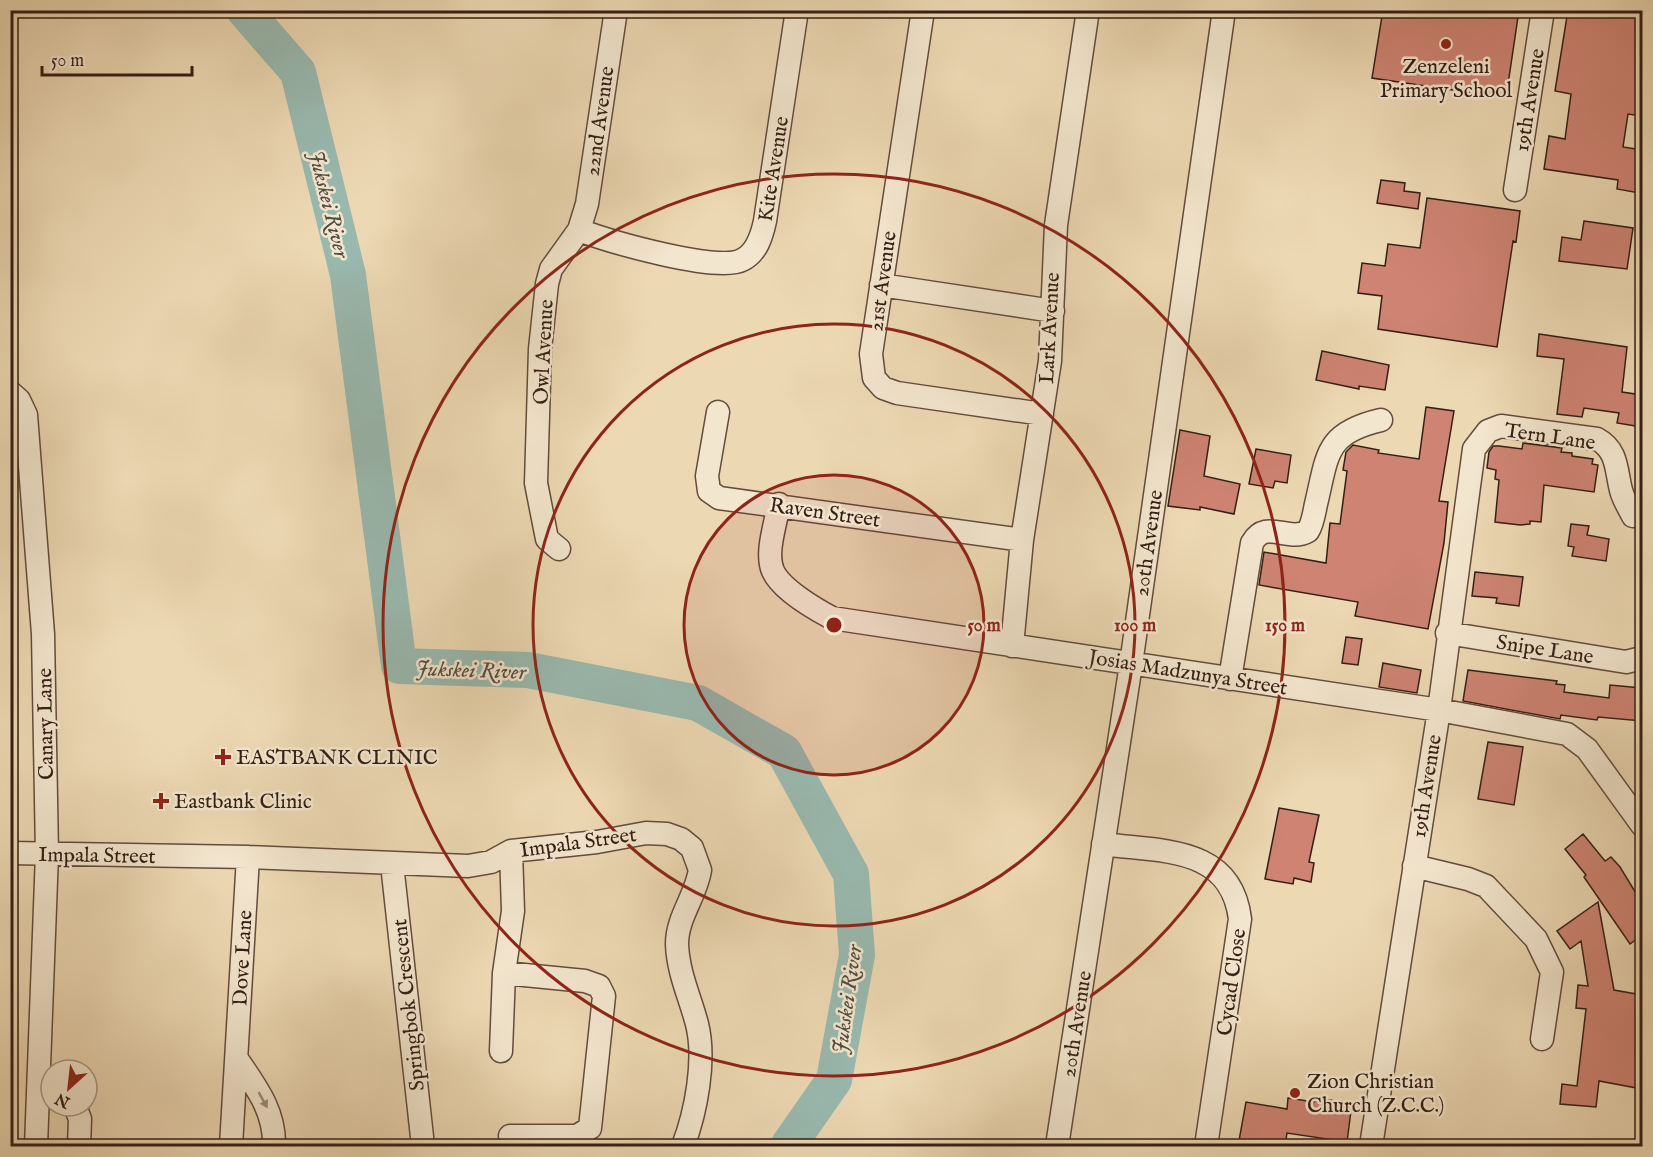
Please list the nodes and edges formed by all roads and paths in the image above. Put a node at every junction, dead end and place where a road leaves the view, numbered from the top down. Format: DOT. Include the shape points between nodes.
graph roads {
  1 [pos="616,10"];
  2 [pos="797,10"];
  3 [pos="923,10"];
  4 [pos="1089,10"];
  5 [pos="1224,10"];
  6 [pos="1544,10"];
  7 [pos="1515,190"];
  8 [pos="579,230"];
  9 [pos="880,285"];
  10 [pos="1053,311"];
  11 [pos="12,393"];
  12 [pos="718,412"];
  13 [pos="1042,414"];
  14 [pos="1381,420"];
  15 [pos="1488,431"];
  16 [pos="779,504"];
  17 [pos="1634,516"];
  18 [pos="1022,540"];
  19 [pos="559,549"];
  20 [pos="1447,633"];
  21 [pos="1012,646"];
  22 [pos="1642,658"];
  23 [pos="1131,664"];
  24 [pos="1230,679"];
  25 [pos="1439,710"];
  26 [pos="1642,825"];
  27 [pos="1103,844"];
  28 [pos="511,851"];
  29 [pos="10,853"];
  30 [pos="47,854"];
  31 [pos="248,857"];
  32 [pos="392,864"];
  33 [pos="1414,866"];
  34 [pos="504,974"];
  35 [pos="1542,1039"];
  36 [pos="501,1051"];
  37 [pos="46,1058"];
  38 [pos="237,1059"];
  39 [pos="40,1118"];
  40 [pos="80,1118"];
  41 [pos="510,1136"];
  42 [pos="36,1146"];
  43 [pos="79,1146"];
  44 [pos="231,1146"];
  45 [pos="274,1146"];
  46 [pos="423,1146"];
  47 [pos="683,1146"];
  48 [pos="1057,1146"];
  49 [pos="1206,1146"];
  50 [pos="1371,1146"];
  1 -- 8 [label="street, 22nd Avenue" via="587,204"];
  2 -- 8 [label="street, Kite Avenue" via="765,221 752,253 742,260 717,264 621,244"];
  3 -- 9 [label="street, 21st Avenue"];
  4 -- 10 [label="street, Lark Avenue" via="1056,225"];
  5 -- 23 [label="street, 20th Avenue"];
  6 -- 7 [label="street, 19th Avenue"];
  8 -- 19 [label="street, Owl Avenue" via="557,258 547,284 540,349 536,483 547,539"];
  9 -- 10 [label="street"];
  9 -- 13 [label="street, 21st Avenue" via="871,354 872,374 883,388"];
  10 -- 13 [label="street, Lark Avenue"];
  11 -- 30 [label="street, Canary Lane" via="23,407 27,423 43,634"];
  12 -- 16 [label="street, Raven Street" via="707,476 709,491 726,499"];
  13 -- 18 [label="street, Lark Avenue"];
  14 -- 24 [label="street" via="1352,428 1336,441 1327,458 1308,531 1297,534 1266,530 1251,543"];
  15 -- 17 [label="street, Tern Lane" via="1507,426 1602,442 1616,462 1621,492"];
  15 -- 20 [label="street, 19th Avenue" via="1474,449"];
  16 -- 18 [label="street, Raven Street"];
  16 -- 21 [label="street, Josias Madzunya Street" via="771,553 773,571 795,595 812,606 838,620"];
  18 -- 21 [label="street, Lark Avenue"];
  20 -- 22 [label="street, Snipe Lane" via="1626,662"];
  20 -- 25 [label="street, 19th Avenue"];
  21 -- 23 [label="street, Josias Madzunya Street"];
  23 -- 24 [label="street, Josias Madzunya Street"];
  23 -- 27 [label="street, 20th Avenue"];
  24 -- 25 [label="street, Josias Madzunya Street"];
  25 -- 26 [label="street, Josias Madzunya Street" via="1575,737"];
  25 -- 33 [label="street, 19th Avenue"];
  27 -- 48 [label="street, 20th Avenue"];
  27 -- 49 [label="street, Cycad Close" via="1197,858 1217,871 1234,894 1240,919"];
  28 -- 32 [label="street, Impala Street" via="482,865"];
  28 -- 34 [label="street" via="513,911"];
  28 -- 47 [label="street, Impala Street" via="646,833 675,835 692,848 699,878 681,919 677,941 682,981 697,1024 700,1059 692,1116"];
  29 -- 30 [label="street, Impala Street"];
  30 -- 31 [label="street, Impala Street"];
  30 -- 37 [label="street, Canary Lane"];
  31 -- 32 [label="street, Impala Street"];
  31 -- 38 [label="street, Dove Lane"];
  32 -- 46 [label="street, Springbok Crescent"];
  33 -- 35 [label="street" via="1486,886 1536,939 1552,972"];
  33 -- 50 [label="street, 19th Avenue"];
  34 -- 36 [label="street"];
  34 -- 41 [label="street" via="585,981 599,986 604,996 590,1128 577,1136"];
  38 -- 44 [label="street, Dove Lane"];
  38 -- 45 [label="street, one-way" via="272,1118"];
  39 -- 42 [label="street, Canary Lane"];
  40 -- 43 [label="street"];
}
